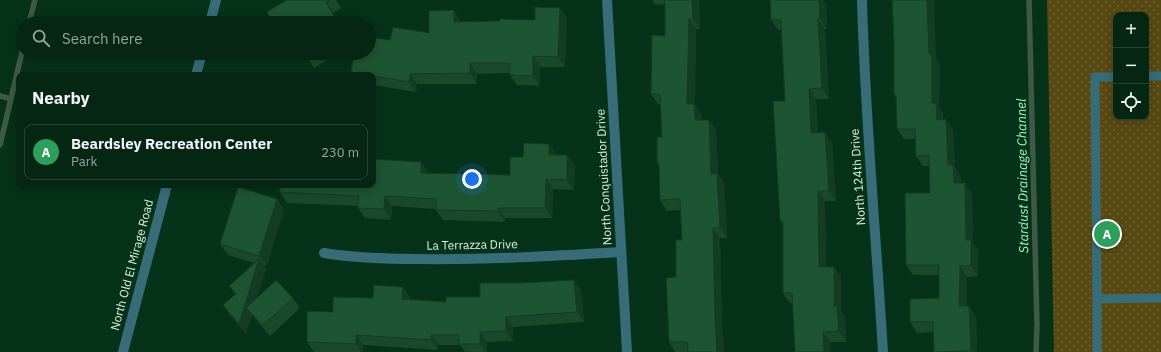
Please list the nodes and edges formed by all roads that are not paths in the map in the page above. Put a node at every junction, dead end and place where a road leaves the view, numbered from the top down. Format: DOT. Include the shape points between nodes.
graph roads {
  1 [pos="216,0"];
  2 [pos="607,0"];
  3 [pos="862,0"];
  4 [pos="212,16"];
  5 [pos="200,60"];
  6 [pos="197,72"];
  7 [pos="1113,76"];
  8 [pos="1149,76"];
  9 [pos="1161,76"];
  10 [pos="166,188"];
  11 [pos="621,252"];
  12 [pos="324,253"];
  13 [pos="1161,298"];
  14 [pos="1097,299"];
  15 [pos="122,352"];
  16 [pos="627,352"];
  17 [pos="883,352"];
  18 [pos="1098,352"];
  1 -- 4 [label="street"];
  2 -- 11 [label="street, North Conquistador Drive"];
  3 -- 17 [label="street, North 124th Drive"];
  5 -- 6 [label="street"];
  7 -- 14 [label="lane" via="1096,77"];
  8 -- 9 [label="lane"];
  10 -- 15 [label="street, North Old El Mirage Road"];
  11 -- 12 [label="street, La Terrazza Drive" via="446,260 350,257"];
  11 -- 16 [label="street, North Conquistador Drive"];
  13 -- 14 [label="lane"];
  14 -- 18 [label="lane"];
}
